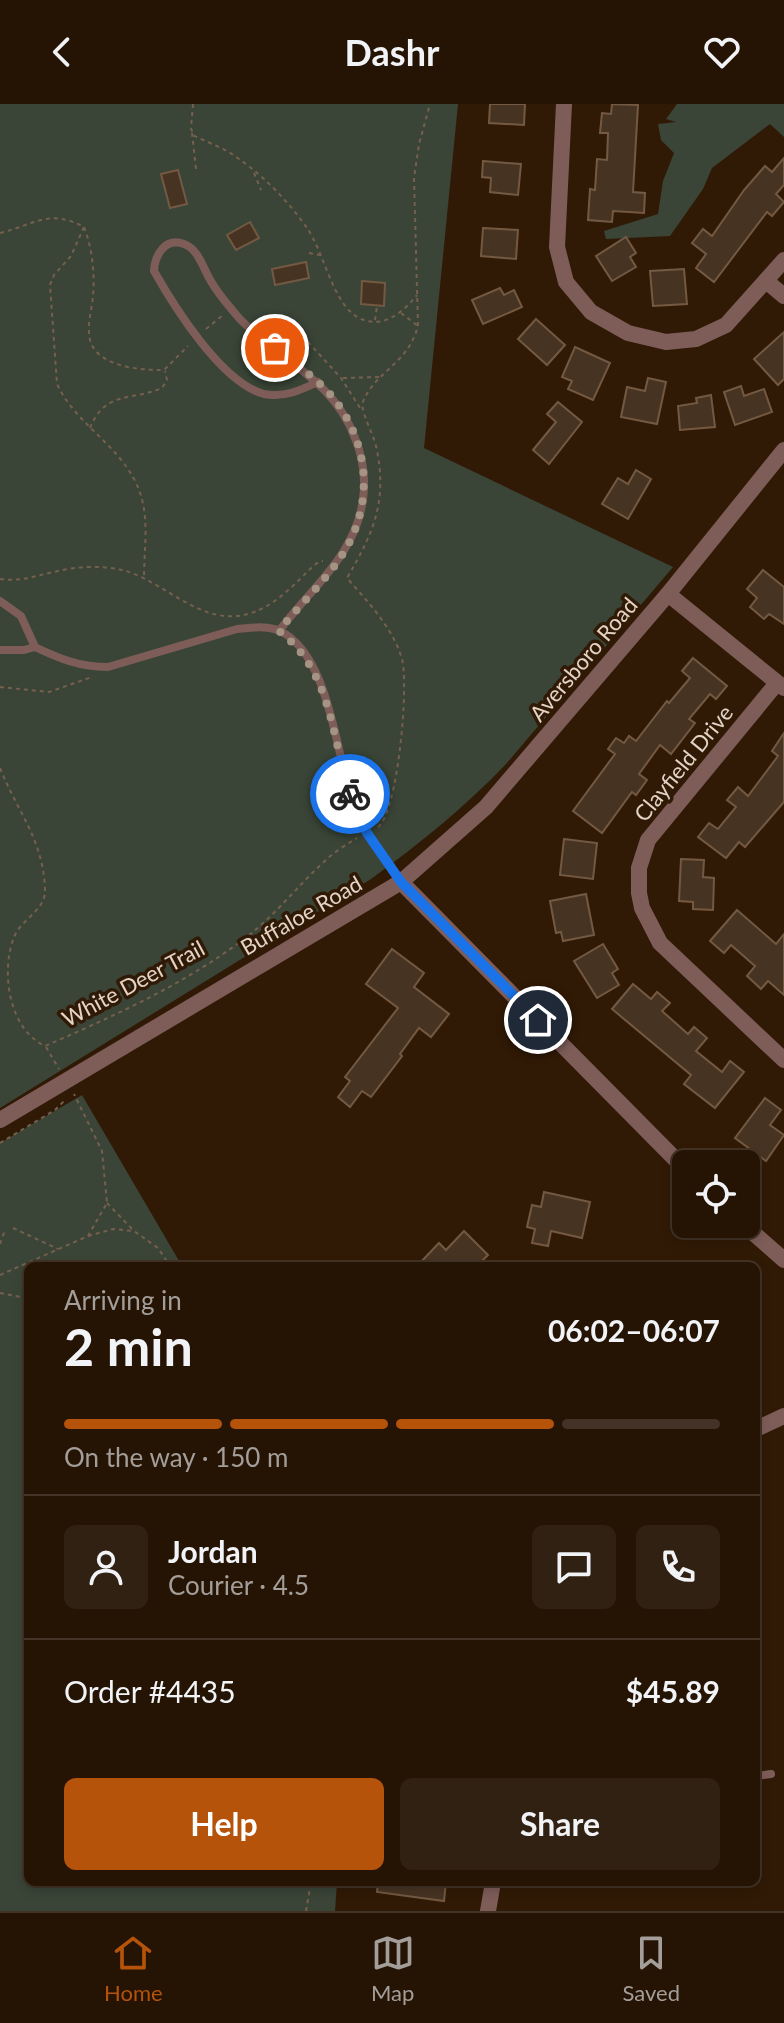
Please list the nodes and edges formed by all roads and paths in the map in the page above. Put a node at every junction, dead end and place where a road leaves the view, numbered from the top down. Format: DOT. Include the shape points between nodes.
graph roads {
  1 [pos="193,104"];
  2 [pos="430,104"];
  3 [pos="564,104"];
  4 [pos="192,132"];
  5 [pos="196,169"];
  6 [pos="252,171"];
  7 [pos="261,190"];
  8 [pos="84,227"];
  9 [pos="0,233"];
  10 [pos="309,253"];
  11 [pos="322,256"];
  12 [pos="784,260"];
  13 [pos="766,281"];
  14 [pos="418,293"];
  15 [pos="784,296"];
  16 [pos="377,306"];
  17 [pos="226,313"];
  18 [pos="400,313"];
  19 [pos="375,321"];
  20 [pos="418,326"];
  21 [pos="202,333"];
  22 [pos="308,342"];
  23 [pos="191,343"];
  24 [pos="165,369"];
  25 [pos="381,377"];
  26 [pos="341,378"];
  27 [pos="318,382"];
  28 [pos="363,412"];
  29 [pos="90,429"];
  30 [pos="784,450"];
  31 [pos="327,562"];
  32 [pos="339,571"];
  33 [pos="347,578"];
  34 [pos="0,579"];
  35 [pos="144,579"];
  36 [pos="668,594"];
  37 [pos="0,601"];
  38 [pos="279,631"];
  39 [pos="35,647"];
  40 [pos="0,650"];
  41 [pos="100,667"];
  42 [pos="781,685"];
  43 [pos="0,687"];
  44 [pos="0,768"];
  45 [pos="373,829"];
  46 [pos="360,836"];
  47 [pos="401,882"];
  48 [pos="45,1046"];
  49 [pos="784,1060"];
  50 [pos="60,1072"];
  51 [pos="69,1086"];
  52 [pos="73,1094"];
  53 [pos="0,1120"];
  54 [pos="0,1143"];
  55 [pos="672,1156"];
  56 [pos="107,1203"];
  57 [pos="13,1228"];
  58 [pos="5,1230"];
  59 [pos="134,1231"];
  60 [pos="88,1236"];
  61 [pos="759,1238"];
  62 [pos="0,1244"];
  63 [pos="58,1249"];
  64 [pos="784,1260"];
  65 [pos="29,1262"];
  66 [pos="167,1262"];
  67 [pos="24,1264"];
  68 [pos="0,1275"];
  69 [pos="0,1293"];
  70 [pos="24,1299"];
  71 [pos="784,1416"];
  72 [pos="760,1427"];
  73 [pos="771,1774"];
  74 [pos="760,1775"];
  75 [pos="310,1886"];
  76 [pos="492,1886"];
  77 [pos="306,1911"];
  78 [pos="488,1911"];
  1 -- 4 [label="path"];
  2 -- 14 [label="path" via="414,178"];
  3 -- 13 [label="street" via="557,247 566,282 591,312 628,333 666,342 696,339 726,325"];
  4 -- 5 [label="path"];
  4 -- 6 [label="path"];
  6 -- 7 [label="path"];
  6 -- 11 [label="path" via="292,208"];
  8 -- 9 [label="path" via="46,218"];
  8 -- 24 [label="path" via="94,291 89,332 96,352 114,364"];
  8 -- 29 [label="path" via="71,256 54,275 50,293 57,384"];
  10 -- 11 [label="path"];
  11 -- 19 [label="path" via="346,308"];
  12 -- 13 [label="street"];
  13 -- 15 [label="street"];
  14 -- 19 [label="path" via="400,313"];
  14 -- 20 [label="path"];
  16 -- 19 [label="path"];
  17 -- 21 [label="path"];
  18 -- 20 [label="path"];
  20 -- 25 [label="path" via="403,358"];
  22 -- 26 [label="path"];
  23 -- 24 [label="path"];
  24 -- 29 [label="path" via="165,385 106,404"];
  25 -- 26 [label="path"];
  25 -- 28 [label="path" via="367,392"];
  26 -- 28 [label="path"];
  27 -- 27 [label="lane" via="240,318 212,284 194,250 174,242 165,245 154,259 154,271 201,343 227,370 249,388 278,395"];
  27 -- 38 [label="lane" via="350,424 364,468 363,501 341,558"];
  28 -- 33 [label="path" via="379,466 378,508 369,541"];
  29 -- 35 [label="path" via="136,482 147,530"];
  30 -- 36 [label="street, Aversboro Road"];
  31 -- 35 [label="path" via="314,564 265,608 226,617"];
  32 -- 33 [label="path"];
  33 -- 45 [label="path" via="389,630 405,681 394,789 385,820"];
  34 -- 35 [label="path" via="24,581 87,567"];
  36 -- 42 [label="street"];
  36 -- 47 [label="street, Aversboro Road" via="486,807"];
  37 -- 39 [label="lane" via="21,616"];
  38 -- 41 [label="lane" via="237,629"];
  38 -- 47 [label="lane" via="316,673 354,805"];
  39 -- 40 [label="lane"];
  39 -- 41 [label="lane" via="64,661"];
  41 -- 43 [label="path" via="93,677 59,689"];
  42 -- 49 [label="street, Clayfield Drive" via="648,840 639,868 639,893 660,943"];
  44 -- 48 [label="path, White Deer Trail" via="30,826 45,882 43,901 16,934 9,978 17,1016 31,1037"];
  46 -- 48 [label="path, White Deer Trail" via="329,857 221,955 134,1006"];
  47 -- 53 [label="street, Buffaloe Road"];
  47 -- 55 [label="street"];
  48 -- 50 [label="path"];
  51 -- 52 [label="path"];
  52 -- 54 [label="path"];
  52 -- 56 [label="path" via="102,1151"];
  56 -- 59 [label="path"];
  56 -- 60 [label="path"];
  57 -- 63 [label="path"];
  58 -- 62 [label="path"];
  59 -- 60 [label="path" via="113,1229"];
  59 -- 66 [label="path"];
  60 -- 63 [label="path"];
  61 -- 64 [label="street"];
  63 -- 65 [label="path"];
  67 -- 68 [label="path"];
  69 -- 70 [label="path"];
  71 -- 72 [label="street"];
  73 -- 74 [label="lane"];
  75 -- 77 [label="path"];
  76 -- 78 [label="street"];
}
